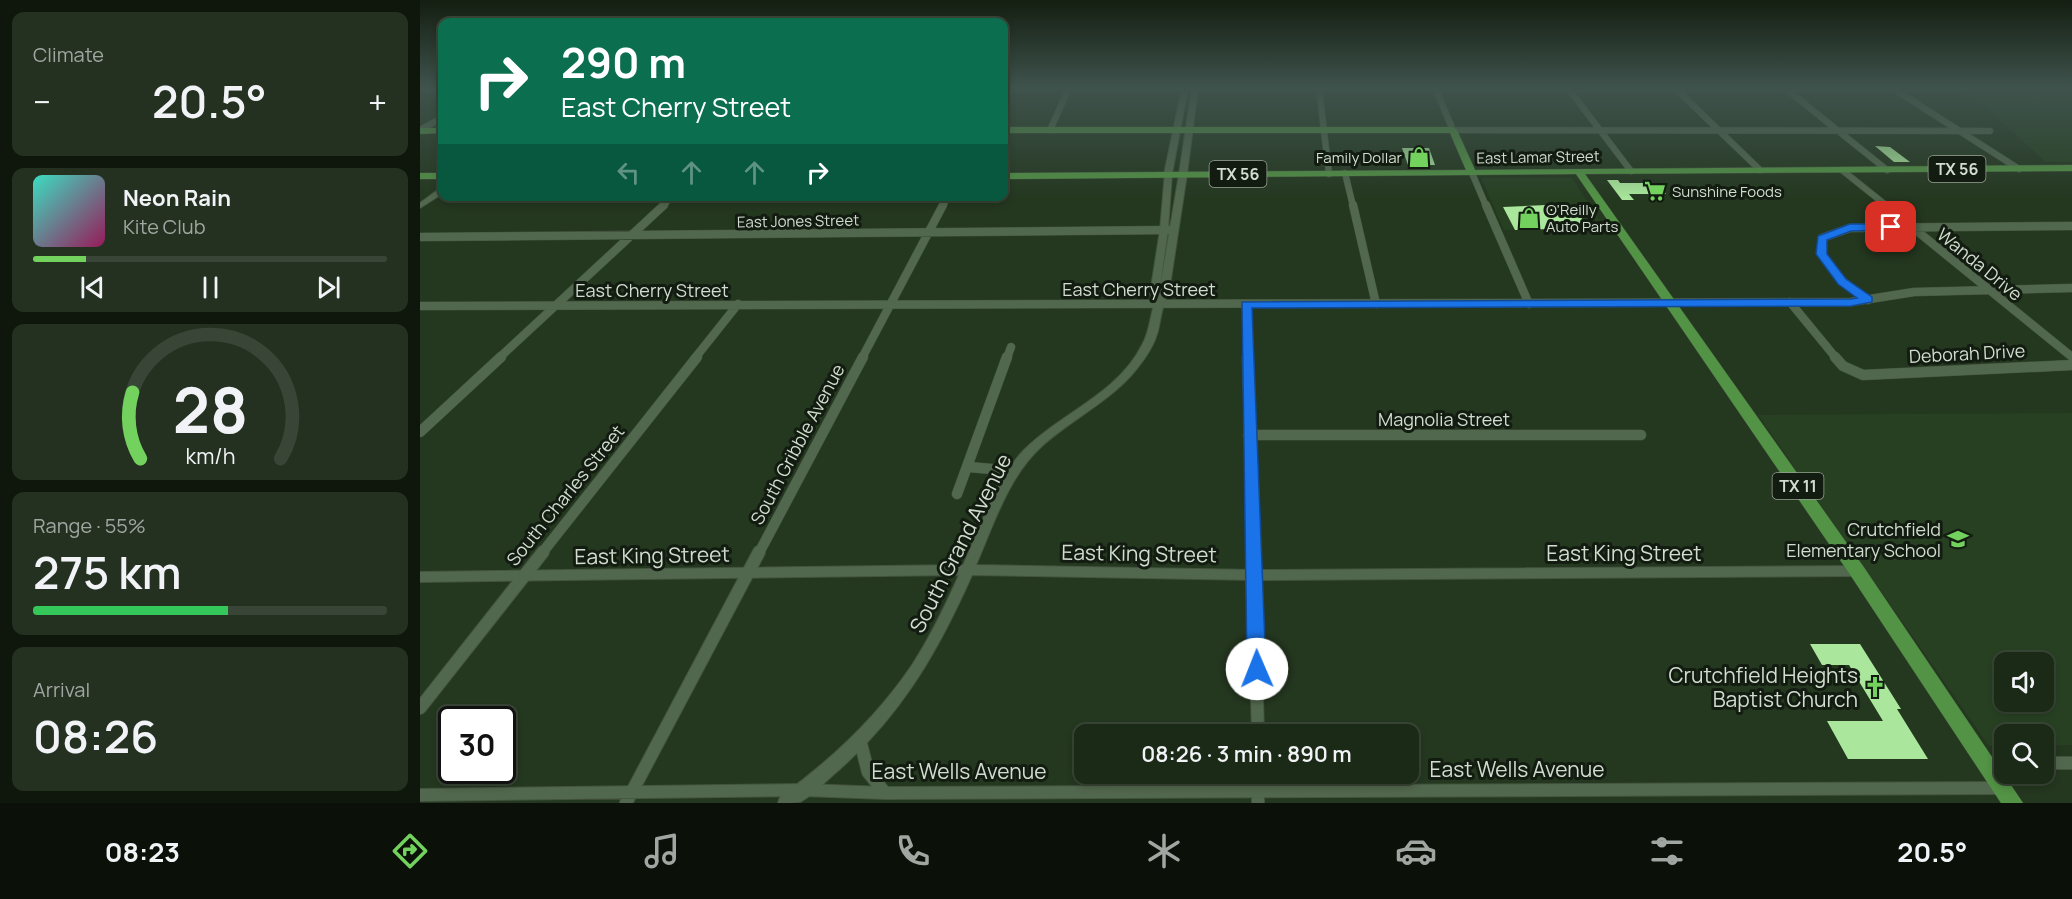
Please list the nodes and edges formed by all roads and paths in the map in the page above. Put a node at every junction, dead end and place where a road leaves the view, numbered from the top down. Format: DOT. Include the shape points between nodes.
graph roads {
  1 [pos="1052,125"];
  2 [pos="1178,125"];
  3 [pos="1190,125"];
  4 [pos="1324,125"];
  5 [pos="1451,125"];
  6 [pos="1597,125"];
  7 [pos="1714,125"];
  8 [pos="1832,125"];
  9 [pos="1952,125"];
  10 [pos="1008,130"];
  11 [pos="1050,130"];
  12 [pos="1177,130"];
  13 [pos="1189,130"];
  14 [pos="1325,130"];
  15 [pos="1453,130"];
  16 [pos="1600,130"];
  17 [pos="1719,130"];
  18 [pos="1838,130"];
  19 [pos="1959,130"];
  20 [pos="420,131"];
  21 [pos="438,131"];
  22 [pos="1990,131"];
  23 [pos="1466,160"];
  24 [pos="2072,168"];
  25 [pos="2019,169"];
  26 [pos="1760,170"];
  27 [pos="1842,170"];
  28 [pos="1887,170"];
  29 [pos="1631,171"];
  30 [pos="1579,172"];
  31 [pos="1345,173"];
  32 [pos="1472,173"];
  33 [pos="1507,173"];
  34 [pos="1168,174"];
  35 [pos="1183,174"];
  36 [pos="1329,174"];
  37 [pos="420,176"];
  38 [pos="438,176"];
  39 [pos="1008,176"];
  40 [pos="1167,186"];
  41 [pos="1181,186"];
  42 [pos="438,194"];
  43 [pos="667,201"];
  44 [pos="945,201"];
  45 [pos="420,206"];
  46 [pos="1911,226"];
  47 [pos="2072,226"];
  48 [pos="1164,230"];
  49 [pos="1176,230"];
  50 [pos="928,233"];
  51 [pos="630,236"];
  52 [pos="420,237"];
  53 [pos="2072,288"];
  54 [pos="1987,289"];
  55 [pos="1868,300"];
  56 [pos="1158,302"];
  57 [pos="1790,302"];
  58 [pos="1672,303"];
  59 [pos="738,304"];
  60 [pos="892,304"];
  61 [pos="1246,304"];
  62 [pos="1376,304"];
  63 [pos="1529,304"];
  64 [pos="555,305"];
  65 [pos="420,306"];
  66 [pos="1011,347"];
  67 [pos="2072,357"];
  68 [pos="2072,365"];
  69 [pos="420,432"];
  70 [pos="1248,435"];
  71 [pos="1641,435"];
  72 [pos="969,467"];
  73 [pos="1014,471"];
  74 [pos="957,494"];
  75 [pos="967,570"];
  76 [pos="1857,571"];
  77 [pos="746,573"];
  78 [pos="1255,575"];
  79 [pos="522,576"];
  80 [pos="420,577"];
  81 [pos="420,708"];
  82 [pos="1258,724"];
  83 [pos="860,740"];
  84 [pos="1985,763"];
  85 [pos="1994,763"];
  86 [pos="2054,763"];
  87 [pos="2072,763"];
  88 [pos="2002,788"];
  89 [pos="804,790"];
  90 [pos="885,793"];
  91 [pos="420,795"];
  92 [pos="1258,797"];
  93 [pos="627,798"];
  94 [pos="786,803"];
  95 [pos="2013,803"];
  1 -- 11 [label="street"];
  2 -- 12 [label="main road, South Grand Avenue"];
  3 -- 13 [label="main road, South Grand Avenue"];
  4 -- 14 [label="street"];
  5 -- 15 [label="street"];
  6 -- 16 [label="street"];
  7 -- 17 [label="street"];
  8 -- 18 [label="street"];
  9 -- 19 [label="street"];
  10 -- 11 [label="main road"];
  11 -- 12 [label="main road"];
  12 -- 13 [label="main road"];
  12 -- 34 [label="main road, South Grand Avenue"];
  13 -- 14 [label="main road"];
  13 -- 35 [label="main road, South Grand Avenue"];
  14 -- 15 [label="main road"];
  14 -- 36 [label="street"];
  15 -- 16 [label="street"];
  15 -- 23 [label="main road"];
  16 -- 17 [label="street"];
  16 -- 29 [label="street"];
  17 -- 18 [label="street"];
  17 -- 26 [label="street"];
  18 -- 19 [label="street"];
  18 -- 28 [label="street"];
  19 -- 22 [label="street"];
  19 -- 25 [label="street"];
  20 -- 21 [label="main road"];
  23 -- 32 [label="main road"];
  23 -- 33 [label="main road" via="1480,168"];
  24 -- 25 [label="main road, East Lamar Street / TX 56"];
  25 -- 28 [label="main road, East Lamar Street / TX 56"];
  26 -- 27 [label="main road, East Lamar Street / TX 56"];
  26 -- 29 [label="main road, East Lamar Street / TX 56"];
  27 -- 28 [label="main road, East Lamar Street / TX 56"];
  27 -- 46 [label="street, Wanda Drive"];
  29 -- 30 [label="main road, East Lamar Street / TX 56"];
  30 -- 33 [label="main road, East Lamar Street / TX 56"];
  30 -- 58 [label="main road, TX 11"];
  31 -- 32 [label="main road, East Lamar Street / TX 56"];
  31 -- 36 [label="main road, East Lamar Street / TX 56"];
  31 -- 62 [label="street"];
  32 -- 33 [label="main road, East Lamar Street / TX 56"];
  32 -- 63 [label="street"];
  34 -- 35 [label="main road, East Lamar Street / TX 56"];
  34 -- 39 [label="main road, East Lamar Street / TX 56"];
  34 -- 40 [label="street, South Grand Avenue"];
  35 -- 36 [label="main road, East Lamar Street / TX 56"];
  35 -- 41 [label="street, South Grand Avenue"];
  37 -- 38 [label="main road"];
  40 -- 41 [label="street"];
  40 -- 48 [label="street, South Grand Avenue"];
  41 -- 49 [label="street, South Grand Avenue"];
  42 -- 45 [label="street"];
  43 -- 51 [label="street"];
  44 -- 50 [label="street, South Gribble Avenue"];
  46 -- 47 [label="street"];
  46 -- 54 [label="street, Wanda Drive"];
  46 -- 55 [label="street" via="1850,228 1822,238 1822,254 1842,281"];
  48 -- 49 [label="street, East Jones Street"];
  48 -- 50 [label="street, East Jones Street"];
  48 -- 56 [label="street, South Grand Avenue" via="1154,294"];
  49 -- 56 [label="street, South Grand Avenue" via="1165,292"];
  50 -- 51 [label="street, East Jones Street"];
  50 -- 60 [label="street, South Gribble Avenue"];
  51 -- 52 [label="street, East Jones Street"];
  51 -- 64 [label="street"];
  53 -- 54 [label="street, East Cherry Street"];
  54 -- 55 [label="street, East Cherry Street" via="1914,292"];
  54 -- 67 [label="street, Wanda Drive"];
  55 -- 57 [label="street, East Cherry Street"];
  56 -- 60 [label="street, East Cherry Street"];
  56 -- 61 [label="street, East Cherry Street"];
  56 -- 73 [label="street, South Grand Avenue" via="1153,331 1129,373 1112,390 1055,429"];
  57 -- 58 [label="street, East Cherry Street"];
  57 -- 68 [label="street, Deborah Drive" via="1843,366 1863,375"];
  58 -- 63 [label="street, East Cherry Street"];
  58 -- 76 [label="main road, TX 11"];
  59 -- 60 [label="street, East Cherry Street"];
  59 -- 64 [label="street, East Cherry Street"];
  59 -- 79 [label="street, South Charles Street"];
  60 -- 77 [label="street, South Gribble Avenue"];
  61 -- 62 [label="street, East Cherry Street"];
  61 -- 70 [label="street"];
  62 -- 63 [label="street, East Cherry Street"];
  64 -- 65 [label="street, East Cherry Street"];
  64 -- 69 [label="street"];
  66 -- 72 [label="street"];
  70 -- 71 [label="street, Magnolia Street"];
  70 -- 78 [label="street"];
  72 -- 73 [label="street"];
  72 -- 74 [label="street"];
  73 -- 75 [label="street, South Grand Avenue"];
  75 -- 77 [label="street, East King Street"];
  75 -- 78 [label="street, East King Street"];
  75 -- 83 [label="street, South Grand Avenue" via="920,664"];
  76 -- 78 [label="street, East King Street"];
  76 -- 84 [label="main road, TX 11"];
  77 -- 79 [label="street, East King Street"];
  77 -- 93 [label="street, South Gribble Avenue"];
  78 -- 82 [label="street"];
  79 -- 80 [label="street, East King Street"];
  79 -- 81 [label="street, South Charles Street"];
  83 -- 89 [label="street, South Grand Avenue"];
  83 -- 90 [label="street" via="868,772"];
  84 -- 85 [label="street"];
  84 -- 88 [label="main road, TX 11"];
  86 -- 87 [label="street"];
  88 -- 92 [label="street, East Wells Avenue"];
  88 -- 95 [label="main road, TX 11"];
  89 -- 90 [label="street, East Wells Avenue"];
  89 -- 93 [label="street, East Wells Avenue"];
  89 -- 94 [label="street, South Grand Avenue"];
  90 -- 92 [label="street, East Wells Avenue"];
  91 -- 93 [label="street, East Wells Avenue"];
}
